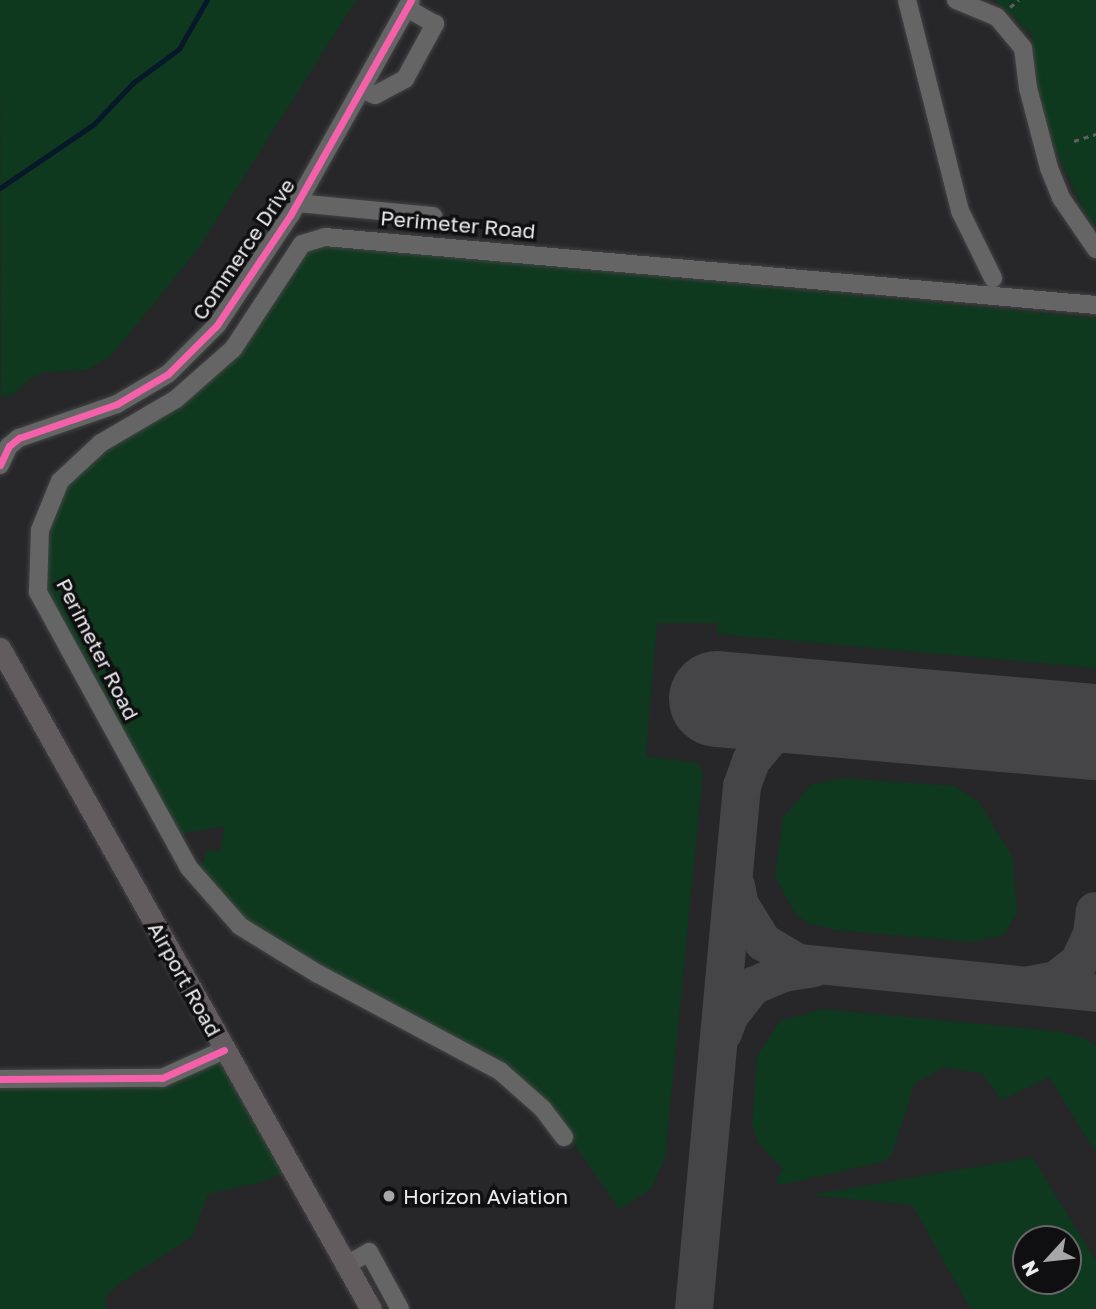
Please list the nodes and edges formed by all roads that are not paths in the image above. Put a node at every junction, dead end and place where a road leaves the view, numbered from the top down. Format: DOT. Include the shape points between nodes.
graph roads {
  1 [pos="907,0"];
  2 [pos="956,0"];
  3 [pos="409,4"];
  4 [pos="361,89"];
  5 [pos="297,203"];
  6 [pos="433,216"];
  7 [pos="1096,248"];
  8 [pos="993,278"];
  9 [pos="1096,305"];
  10 [pos="0,465"];
  11 [pos="0,648"];
  12 [pos="225,1050"];
  13 [pos="0,1079"];
  14 [pos="564,1137"];
  15 [pos="346,1265"];
  16 [pos="371,1309"];
  17 [pos="400,1309"];
  1 -- 8 [label="street" via="960,211"];
  2 -- 7 [label="street" via="997,17 1023,48 1030,99 1049,167 1071,215"];
  3 -- 4 [label="street, Commerce Drive"];
  3 -- 4 [label="street" via="435,24 405,79 375,95"];
  4 -- 5 [label="street, Commerce Drive"];
  5 -- 6 [label="street"];
  5 -- 10 [label="street, Commerce Drive" via="217,326 168,374 117,404 19,438 9,446"];
  9 -- 14 [label="street, Perimeter Road" via="325,237 302,244 233,349 176,399 101,443 60,481 40,530 38,592 189,868 240,926 318,974 500,1071 525,1090"];
  11 -- 12 [label="main road, Airport Road"];
  12 -- 13 [label="street" via="162,1078"];
  12 -- 15 [label="main road, Airport Road"];
  15 -- 16 [label="main road, Airport Road"];
  15 -- 17 [label="street" via="369,1252"];
}
